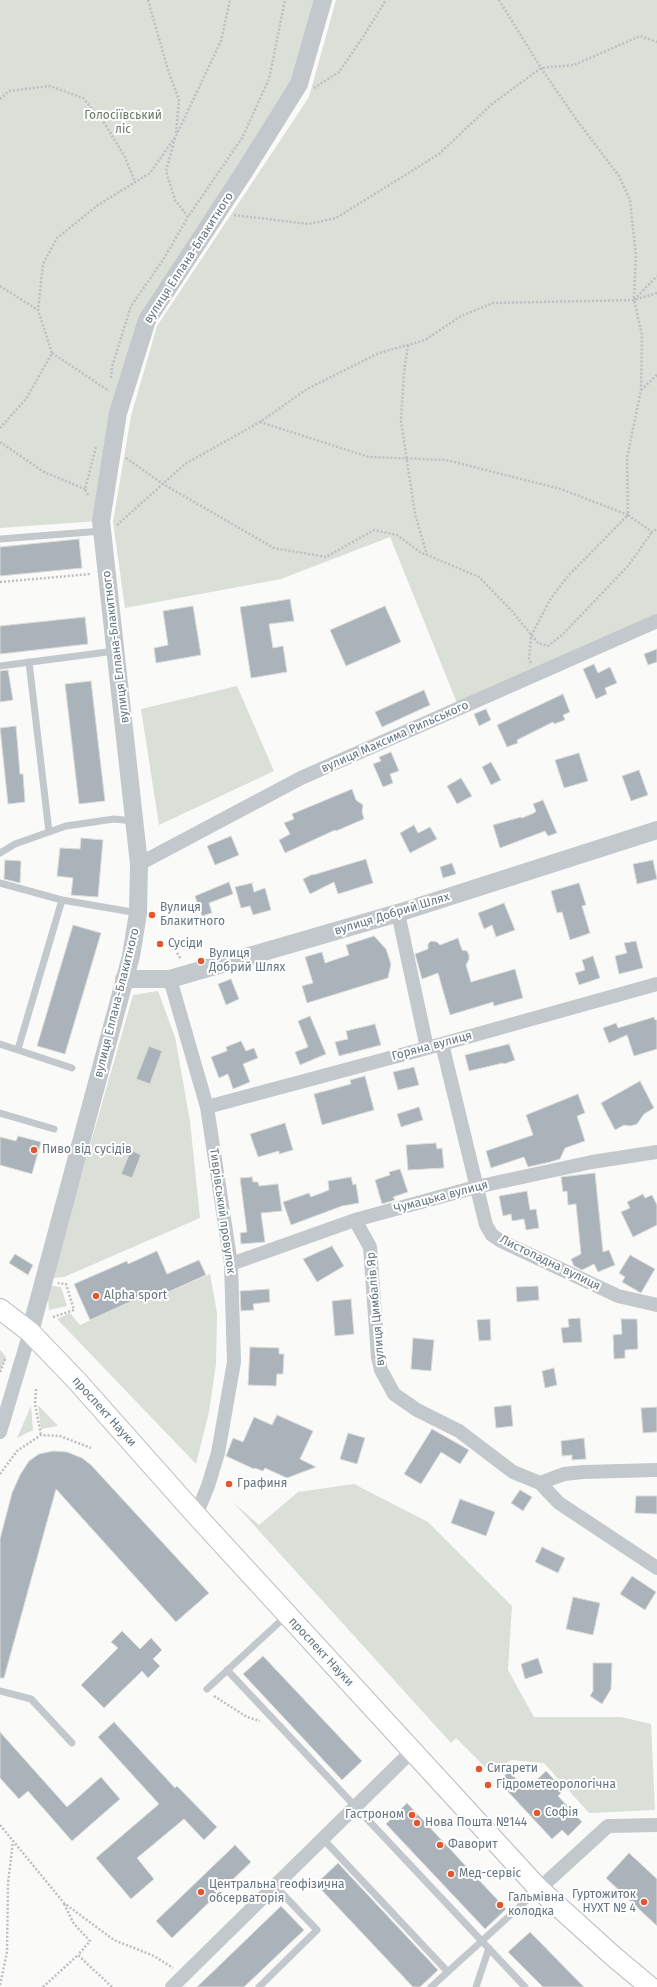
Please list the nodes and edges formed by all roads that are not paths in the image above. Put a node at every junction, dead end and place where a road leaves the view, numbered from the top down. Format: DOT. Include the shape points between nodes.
graph roads {
  1 [pos="323,0"];
  2 [pos="110,528"];
  3 [pos="0,539"];
  4 [pos="657,621"];
  5 [pos="116,651"];
  6 [pos="29,662"];
  7 [pos="0,666"];
  8 [pos="135,821"];
  9 [pos="657,830"];
  10 [pos="49,832"];
  11 [pos="0,853"];
  12 [pos="139,864"];
  13 [pos="0,883"];
  14 [pos="62,900"];
  15 [pos="138,913"];
  16 [pos="398,913"];
  17 [pos="124,979"];
  18 [pos="170,979"];
  19 [pos="657,984"];
  20 [pos="0,1044"];
  21 [pos="442,1044"];
  22 [pos="427,1048"];
  23 [pos="18,1049"];
  24 [pos="72,1068"];
  25 [pos="207,1107"];
  26 [pos="0,1113"];
  27 [pos="54,1129"];
  28 [pos="657,1152"];
  29 [pos="476,1187"];
  30 [pos="355,1220"];
  31 [pos="231,1264"];
  32 [pos="657,1305"];
  33 [pos="0,1308"];
  34 [pos="30,1332"];
  35 [pos="0,1432"];
  36 [pos="657,1470"];
  37 [pos="540,1483"];
  38 [pos="196,1515"];
  39 [pos="657,1568"];
  40 [pos="287,1615"];
  41 [pos="227,1670"];
  42 [pos="207,1689"];
  43 [pos="0,1691"];
  44 [pos="72,1743"];
  45 [pos="412,1751"];
  46 [pos="357,1806"];
  47 [pos="657,1825"];
  48 [pos="323,1839"];
  49 [pos="275,1886"];
  50 [pos="539,1889"];
  51 [pos="482,1941"];
  52 [pos="489,1948"];
  53 [pos="448,1972"];
  54 [pos="172,1987"];
  55 [pos="260,1987"];
  56 [pos="431,1987"];
  57 [pos="476,1987"];
  58 [pos="526,1987"];
  59 [pos="650,1987"];
  1 -- 2 [label="street, вулиця Еллана-Блакитного" via="299,84 147,320 118,413 101,521"];
  2 -- 3 [label="lane"];
  2 -- 5 [label="street, вулиця Еллана-Блакитного" via="107,572"];
  4 -- 12 [label="street, вулиця Максима Рильського" via="302,778"];
  5 -- 6 [label="lane"];
  5 -- 8 [label="street, вулиця Еллана-Блакитного"];
  6 -- 7 [label="lane"];
  6 -- 10 [label="lane"];
  8 -- 10 [label="lane" via="114,819 66,826"];
  8 -- 12 [label="street, вулиця Еллана-Блакитного"];
  9 -- 16 [label="street, вулиця Добрий Шлях"];
  10 -- 11 [label="lane" via="15,844"];
  12 -- 15 [label="street, вулиця Еллана-Блакитного"];
  13 -- 14 [label="lane"];
  14 -- 15 [label="lane"];
  14 -- 23 [label="lane"];
  15 -- 17 [label="street, вулиця Еллана-Блакитного" via="135,938"];
  16 -- 18 [label="street, вулиця Добрий Шлях"];
  16 -- 22 [label="street"];
  17 -- 18 [label="street, вулиця Добрий Шлях"];
  17 -- 34 [label="street, вулиця Еллана-Блакитного"];
  18 -- 25 [label="street, Тиврівський провулок"];
  19 -- 21 [label="street, Горяна вулиця"];
  20 -- 23 [label="lane"];
  21 -- 22 [label="street, Горяна вулиця"];
  21 -- 29 [label="street, Листопадна вулиця"];
  22 -- 25 [label="street, Горяна вулиця"];
  23 -- 24 [label="lane"];
  25 -- 31 [label="street, Тиврівський провулок"];
  26 -- 27 [label="lane"];
  28 -- 29 [label="street, Чумацька вулиця" via="592,1162"];
  29 -- 30 [label="street, Чумацька вулиця"];
  29 -- 32 [label="street, Листопадна вулиця" via="486,1226 496,1238 618,1296"];
  30 -- 31 [label="street, Чумацька вулиця"];
  30 -- 37 [label="street, вулиця Цимбалів Яр" via="370,1247 378,1357 381,1371 394,1394 417,1410 460,1431 513,1472"];
  31 -- 38 [label="street, Тиврівський провулок" via="234,1362 218,1452"];
  33 -- 34 [label="main road, проспект Науки"];
  34 -- 35 [label="street"];
  34 -- 38 [label="main road, проспект Науки"];
  36 -- 37 [label="street" via="564,1474"];
  37 -- 39 [label="street, вулиця Цимбалів Яр" via="559,1503"];
  38 -- 40 [label="main road, проспект Науки"];
  40 -- 41 [label="lane"];
  40 -- 45 [label="main road, проспект Науки"];
  41 -- 42 [label="lane"];
  41 -- 46 [label="lane"];
  43 -- 44 [label="lane" via="31,1699"];
  45 -- 46 [label="street"];
  45 -- 50 [label="main road, проспект Науки"];
  46 -- 48 [label="street"];
  46 -- 51 [label="lane"];
  47 -- 50 [label="street" via="608,1826"];
  48 -- 49 [label="street"];
  48 -- 53 [label="lane"];
  49 -- 54 [label="street"];
  49 -- 55 [label="lane" via="317,1930"];
  50 -- 51 [label="lane"];
  50 -- 59 [label="main road, проспект Науки"];
  51 -- 52 [label="lane"];
  51 -- 53 [label="lane"];
  52 -- 57 [label="lane"];
  52 -- 58 [label="lane"];
  53 -- 56 [label="lane"];
}
